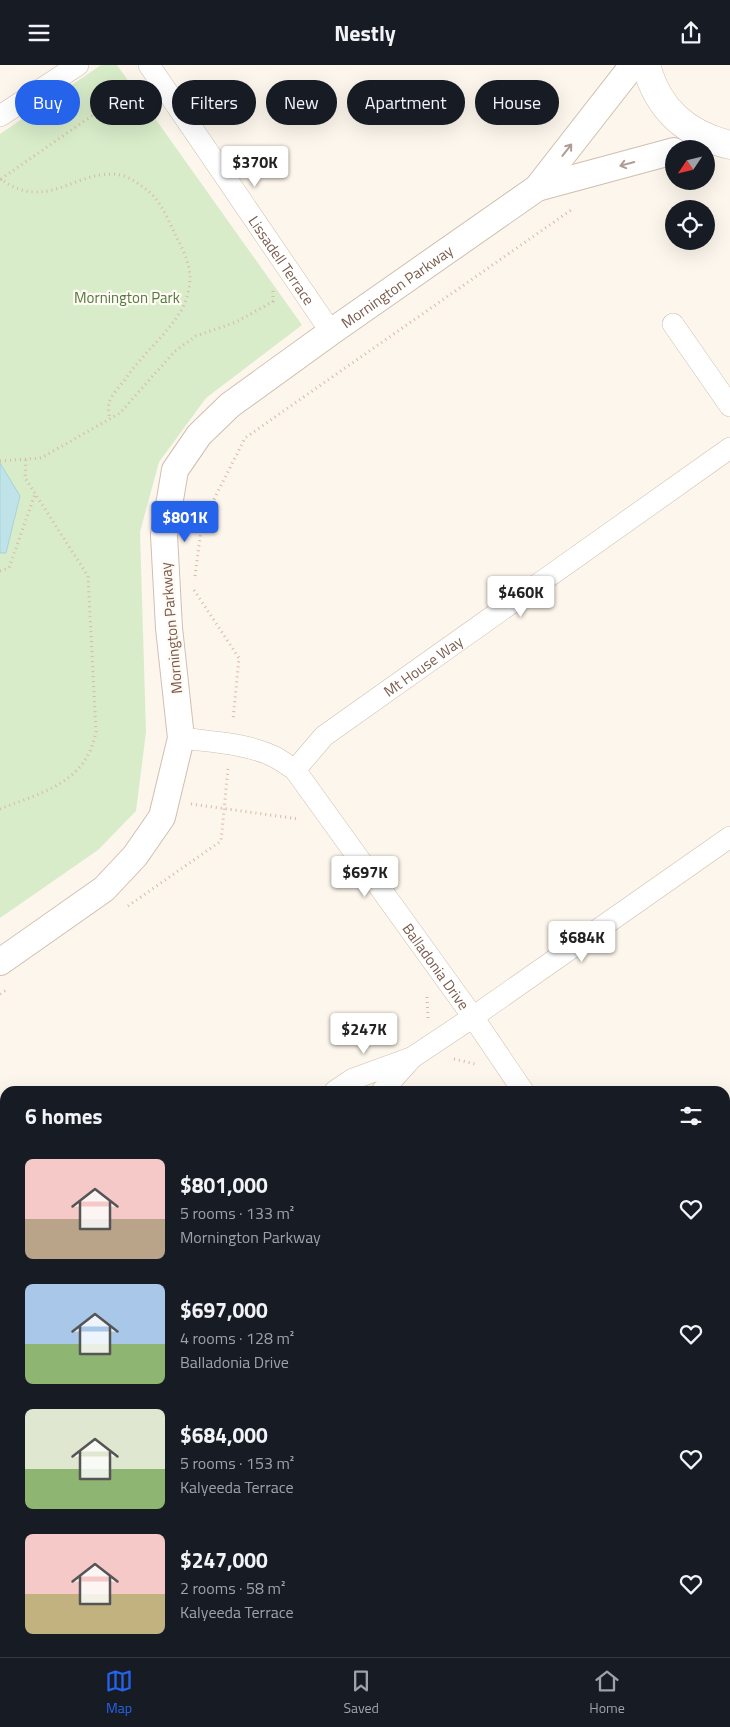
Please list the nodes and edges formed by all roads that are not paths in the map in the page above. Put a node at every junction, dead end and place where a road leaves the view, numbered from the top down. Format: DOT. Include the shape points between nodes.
graph roads {
  1 [pos="78,65"];
  2 [pos="148,65"];
  3 [pos="634,65"];
  4 [pos="646,65"];
  5 [pos="0,116"];
  6 [pos="720,143"];
  7 [pos="665,153"];
  8 [pos="537,188"];
  9 [pos="673,324"];
  10 [pos="330,332"];
  11 [pos="730,406"];
  12 [pos="730,448"];
  13 [pos="181,739"];
  14 [pos="295,770"];
  15 [pos="730,837"];
  16 [pos="0,962"];
  17 [pos="473,1017"];
  18 [pos="413,1057"];
  19 [pos="342,1086"];
  20 [pos="387,1086"];
  21 [pos="520,1086"];
  1 -- 5 [label="street"];
  2 -- 10 [label="street, Lissadell Terrace"];
  8 -- 3 [label="street, Mornington Parkway, one-way"];
  4 -- 6 [label="main road" via="650,81 665,106 685,126"];
  7 -- 8 [label="street, Mornington Parkway, one-way"];
  8 -- 10 [label="street, Mornington Parkway"];
  9 -- 11 [label="street"];
  10 -- 13 [label="street, Mornington Parkway" via="230,405 199,435 176,470 164,535 169,628"];
  12 -- 14 [label="street, Mt House Way" via="324,736"];
  13 -- 14 [label="street, Balladonia Drive" via="230,744 276,757"];
  13 -- 16 [label="street, Mornington Parkway" via="162,817 135,856 104,889"];
  14 -- 17 [label="street, Balladonia Drive"];
  15 -- 17 [label="street"];
  17 -- 18 [label="street"];
  17 -- 21 [label="street, Balladonia Drive"];
  18 -- 19 [label="street"];
  18 -- 20 [label="street"];
}
